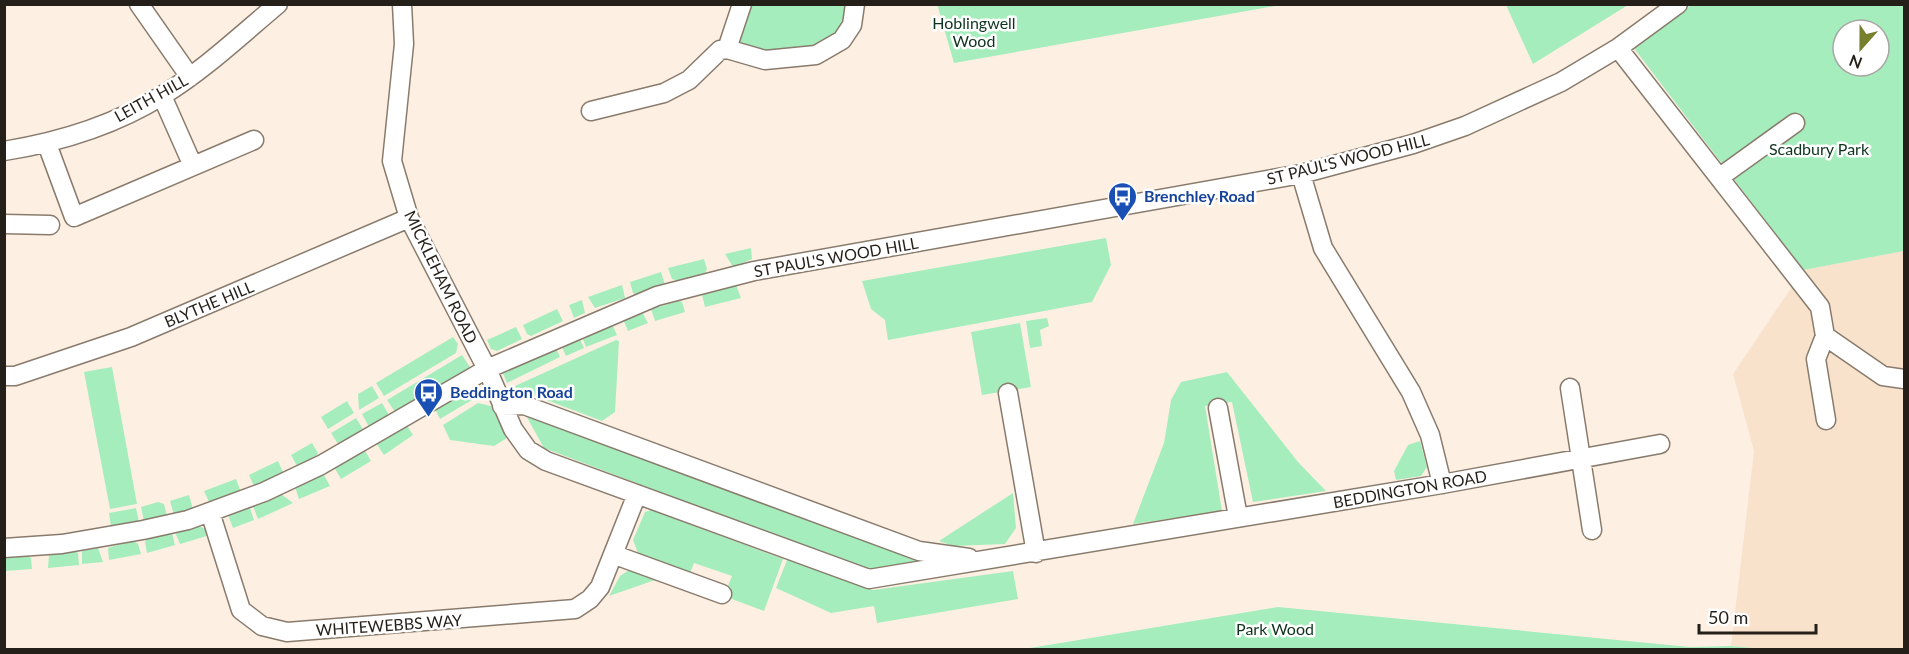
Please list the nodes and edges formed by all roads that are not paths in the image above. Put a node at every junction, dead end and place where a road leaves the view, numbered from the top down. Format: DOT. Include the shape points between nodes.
graph roads {
  1 [pos="139,4"];
  2 [pos="278,4"];
  3 [pos="402,4"];
  4 [pos="742,4"];
  5 [pos="855,4"];
  6 [pos="1678,4"];
  7 [pos="1618,48"];
  8 [pos="727,49"];
  9 [pos="190,77"];
  10 [pos="162,96"];
  11 [pos="591,111"];
  12 [pos="1795,123"];
  13 [pos="254,140"];
  14 [pos="47,144"];
  15 [pos="4,151"];
  16 [pos="193,166"];
  17 [pos="1301,174"];
  18 [pos="1720,177"];
  19 [pos="409,218"];
  20 [pos="4,224"];
  21 [pos="50,225"];
  22 [pos="1825,336"];
  23 [pos="487,369"];
  24 [pos="4,376"];
  25 [pos="1905,379"];
  26 [pos="1570,388"];
  27 [pos="1008,393"];
  28 [pos="502,406"];
  29 [pos="1218,408"];
  30 [pos="1826,420"];
  31 [pos="1660,444"];
  32 [pos="1581,458"];
  33 [pos="1442,484"];
  34 [pos="637,494"];
  35 [pos="210,512"];
  36 [pos="1238,517"];
  37 [pos="1592,530"];
  38 [pos="4,548"];
  39 [pos="1036,553"];
  40 [pos="615,555"];
  41 [pos="988,561"];
  42 [pos="722,594"];
  1 -- 9 [label="street"];
  2 -- 9 [label="street, LEITH HILL"];
  3 -- 19 [label="street, MICKLEHAM ROAD" via="404,44 392,161"];
  4 -- 8 [label="street"];
  5 -- 8 [label="street" via="852,25 842,40 816,55 765,60"];
  6 -- 7 [label="street, ST PAUL'S WOOD HILL"];
  7 -- 17 [label="street, ST PAUL'S WOOD HILL" via="1562,82 1465,126"];
  7 -- 18 [label="street"];
  8 -- 11 [label="street" via="717,52 689,80 664,93"];
  9 -- 10 [label="street, LEITH HILL"];
  10 -- 14 [label="street, LEITH HILL" via="100,126"];
  10 -- 16 [label="street"];
  12 -- 18 [label="street"];
  13 -- 16 [label="street"];
  14 -- 15 [label="street, LEITH HILL"];
  14 -- 16 [label="street" via="74,217"];
  17 -- 23 [label="street, ST PAUL'S WOOD HILL" via="754,271 657,296"];
  17 -- 33 [label="street" via="1323,248 1411,392 1430,435"];
  18 -- 22 [label="street" via="1820,307"];
  19 -- 23 [label="street, MICKLEHAM ROAD"];
  19 -- 24 [label="street, BLYTHE HILL" via="131,337 15,376"];
  20 -- 21 [label="street"];
  22 -- 25 [label="street" via="1883,376"];
  22 -- 30 [label="street" via="1816,358"];
  23 -- 28 [label="street, BEDDINGTON ROAD"];
  23 -- 35 [label="street, ST PAUL'S WOOD HILL" via="321,465"];
  26 -- 32 [label="street"];
  27 -- 39 [label="street"];
  28 -- 34 [label="street, BEDDINGTON ROAD" via="520,440 536,456"];
  28 -- 41 [label="street, BEDDINGTON ROAD" via="524,405 919,551"];
  29 -- 36 [label="street"];
  31 -- 32 [label="street, BEDDINGTON ROAD"];
  32 -- 33 [label="street, BEDDINGTON ROAD"];
  32 -- 37 [label="street"];
  33 -- 36 [label="street, BEDDINGTON ROAD"];
  34 -- 40 [label="street, WHITEWEBBS WAY"];
  34 -- 41 [label="street, BEDDINGTON ROAD" via="869,579"];
  35 -- 38 [label="street, ST PAUL'S WOOD HILL" via="109,537"];
  35 -- 40 [label="street, WHITEWEBBS WAY" via="241,610 254,622 278,631 566,611 584,604 596,593"];
  36 -- 39 [label="street, BEDDINGTON ROAD"];
  39 -- 41 [label="street, BEDDINGTON ROAD"];
  40 -- 42 [label="street"];
}
